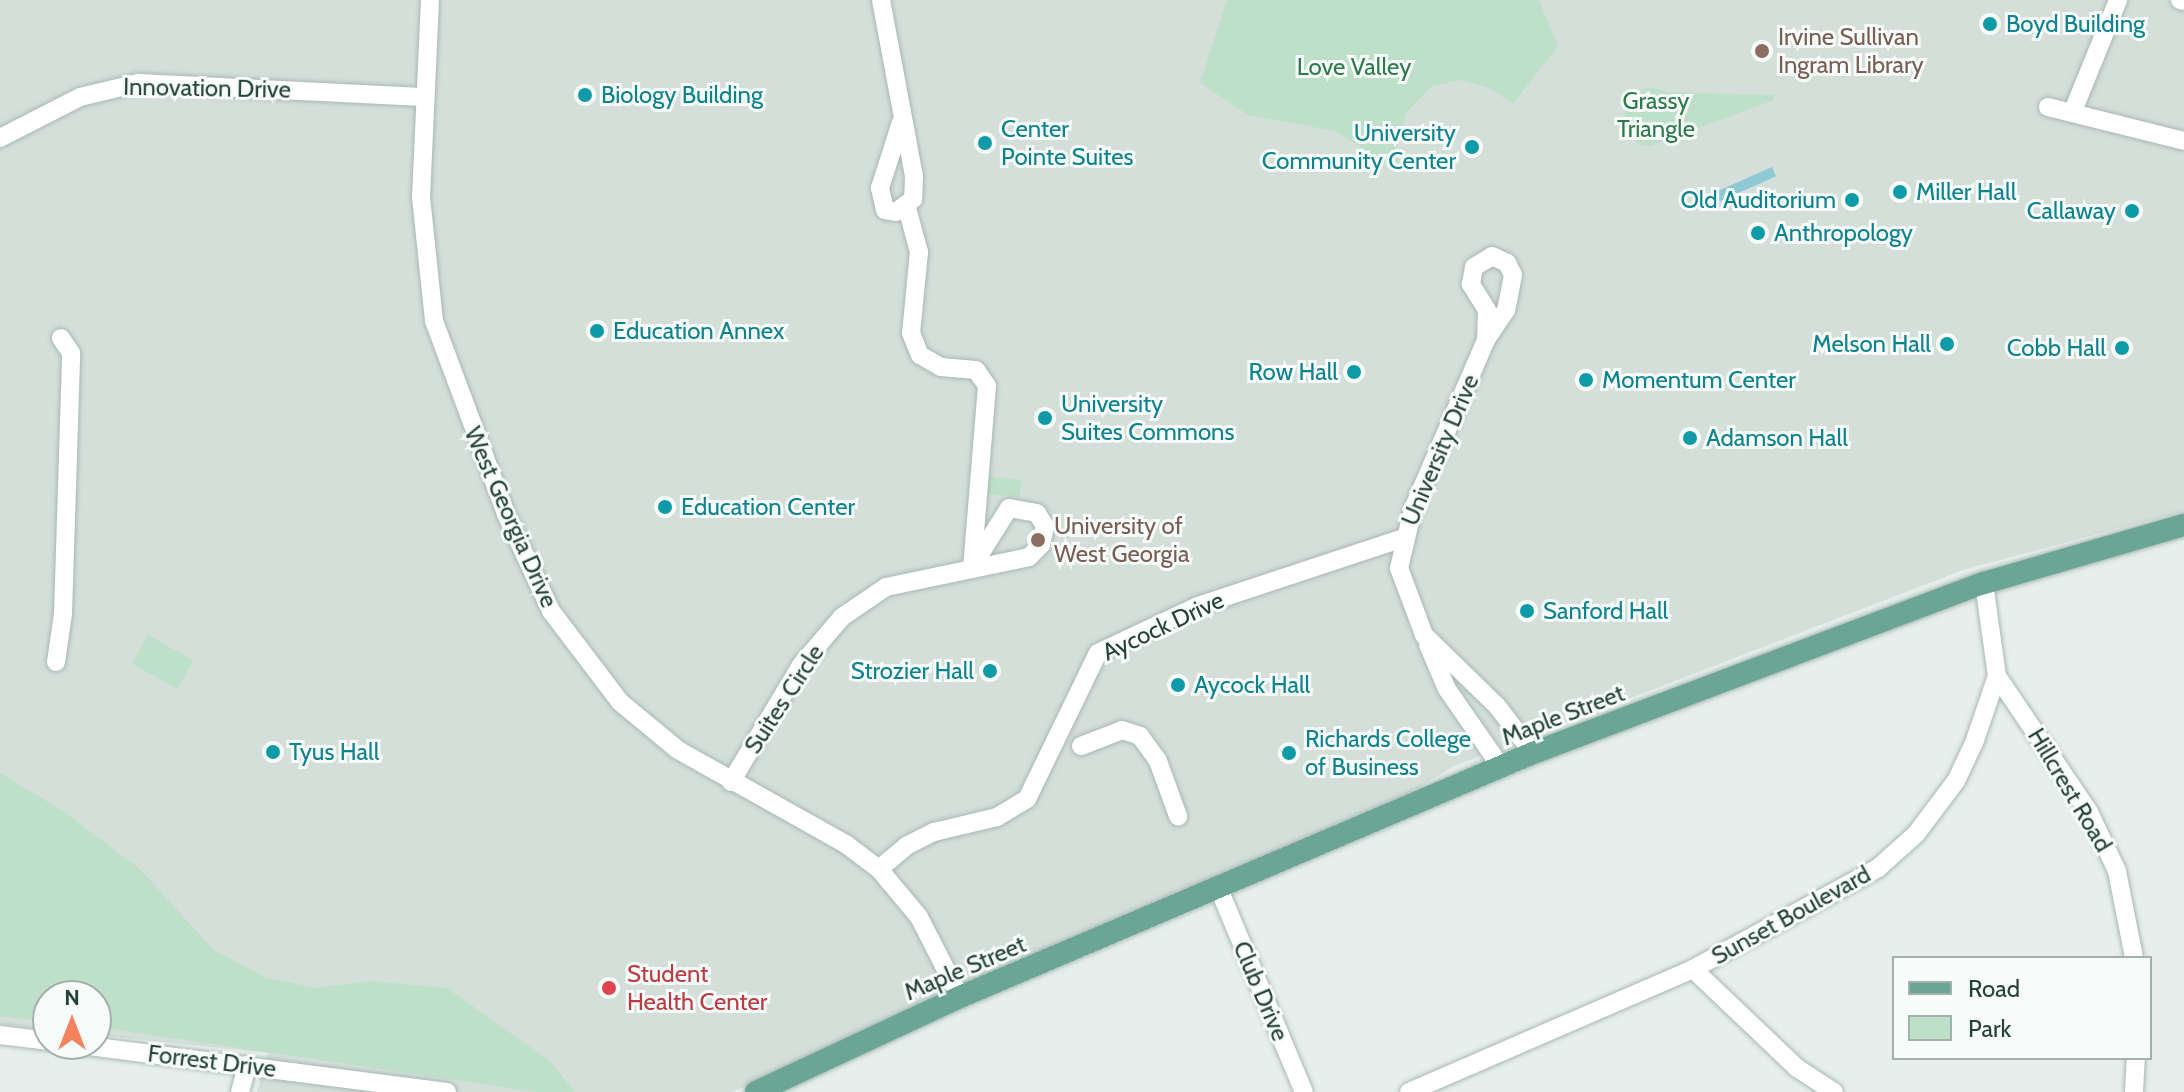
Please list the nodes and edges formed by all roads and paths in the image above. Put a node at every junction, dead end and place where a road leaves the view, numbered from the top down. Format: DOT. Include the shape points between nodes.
graph roads {
  1 [pos="430,0"];
  2 [pos="881,0"];
  3 [pos="2118,0"];
  4 [pos="424,97"];
  5 [pos="2048,107"];
  6 [pos="2073,111"];
  7 [pos="901,122"];
  8 [pos="0,138"];
  9 [pos="2184,141"];
  10 [pos="907,208"];
  11 [pos="61,338"];
  12 [pos="1486,340"];
  13 [pos="2184,525"];
  14 [pos="1404,538"];
  15 [pos="1984,583"];
  16 [pos="1424,635"];
  17 [pos="56,662"];
  18 [pos="1997,676"];
  19 [pos="1081,746"];
  20 [pos="1533,753"];
  21 [pos="1501,767"];
  22 [pos="731,782"];
  23 [pos="1178,816"];
  24 [pos="879,869"];
  25 [pos="1219,889"];
  26 [pos="2134,956"];
  27 [pos="1693,969"];
  28 [pos="960,997"];
  29 [pos="0,1035"];
  30 [pos="32,1039"];
  31 [pos="112,1049"];
  32 [pos="2136,1060"];
  33 [pos="247,1065"];
  34 [pos="240,1092"];
  35 [pos="447,1092"];
  36 [pos="756,1092"];
  37 [pos="1304,1092"];
  38 [pos="1409,1092"];
  39 [pos="1834,1092"];
  40 [pos="2134,1092"];
  1 -- 4 [label="street, West Georgia Drive"];
  2 -- 7 [label="street"];
  3 -- 6 [label="street"];
  4 -- 8 [label="street, Innovation Drive" via="138,83 80,97"];
  4 -- 22 [label="street, West Georgia Drive" via="421,197 434,321 518,541 551,611 620,702 678,750"];
  5 -- 6 [label="street"];
  6 -- 9 [label="street"];
  7 -- 10 [label="street" via="914,176"];
  7 -- 10 [label="street" via="881,176 881,203 896,212"];
  10 -- 22 [label="street, Suites Circle" via="919,252 911,333 920,355 941,367 976,370 987,386 972,567 886,587 842,617 801,665"];
  11 -- 17 [label="street" via="71,353 63,614"];
  12 -- 14 [label="street, University Drive"];
  13 -- 15 [label="main road, Maple Street"];
  14 -- 16 [label="street, University Drive" via="1399,568"];
  14 -- 24 [label="street, Aycock Drive" via="1198,606 1098,653 1027,799 997,817 934,832 906,846"];
  15 -- 18 [label="street, Sunset Boulevard"];
  15 -- 20 [label="main road, Maple Street"];
  16 -- 20 [label="street, University Drive" via="1497,706"];
  16 -- 21 [label="street" via="1447,689"];
  18 -- 26 [label="street, Hillcrest Road" via="2089,812 2117,871"];
  18 -- 27 [label="street, Sunset Boulevard" via="1956,781 1916,834 1878,868"];
  19 -- 23 [label="street" via="1122,730 1140,736 1158,761"];
  20 -- 21 [label="main road, Maple Street"];
  21 -- 25 [label="main road, Maple Street"];
  22 -- 24 [label="street, West Georgia Drive" via="847,845"];
  24 -- 28 [label="street, West Georgia Drive" via="919,917"];
  25 -- 28 [label="main road, Maple Street"];
  25 -- 37 [label="street, Club Drive"];
  27 -- 38 [label="street, Sunset Boulevard"];
  27 -- 39 [label="street" via="1797,1068"];
  28 -- 36 [label="main road, Maple Street"];
  29 -- 30 [label="street"];
  31 -- 33 [label="street, Forrest Drive"];
  32 -- 40 [label="street"];
  33 -- 34 [label="street"];
  33 -- 35 [label="street, Forrest Drive"];
}
